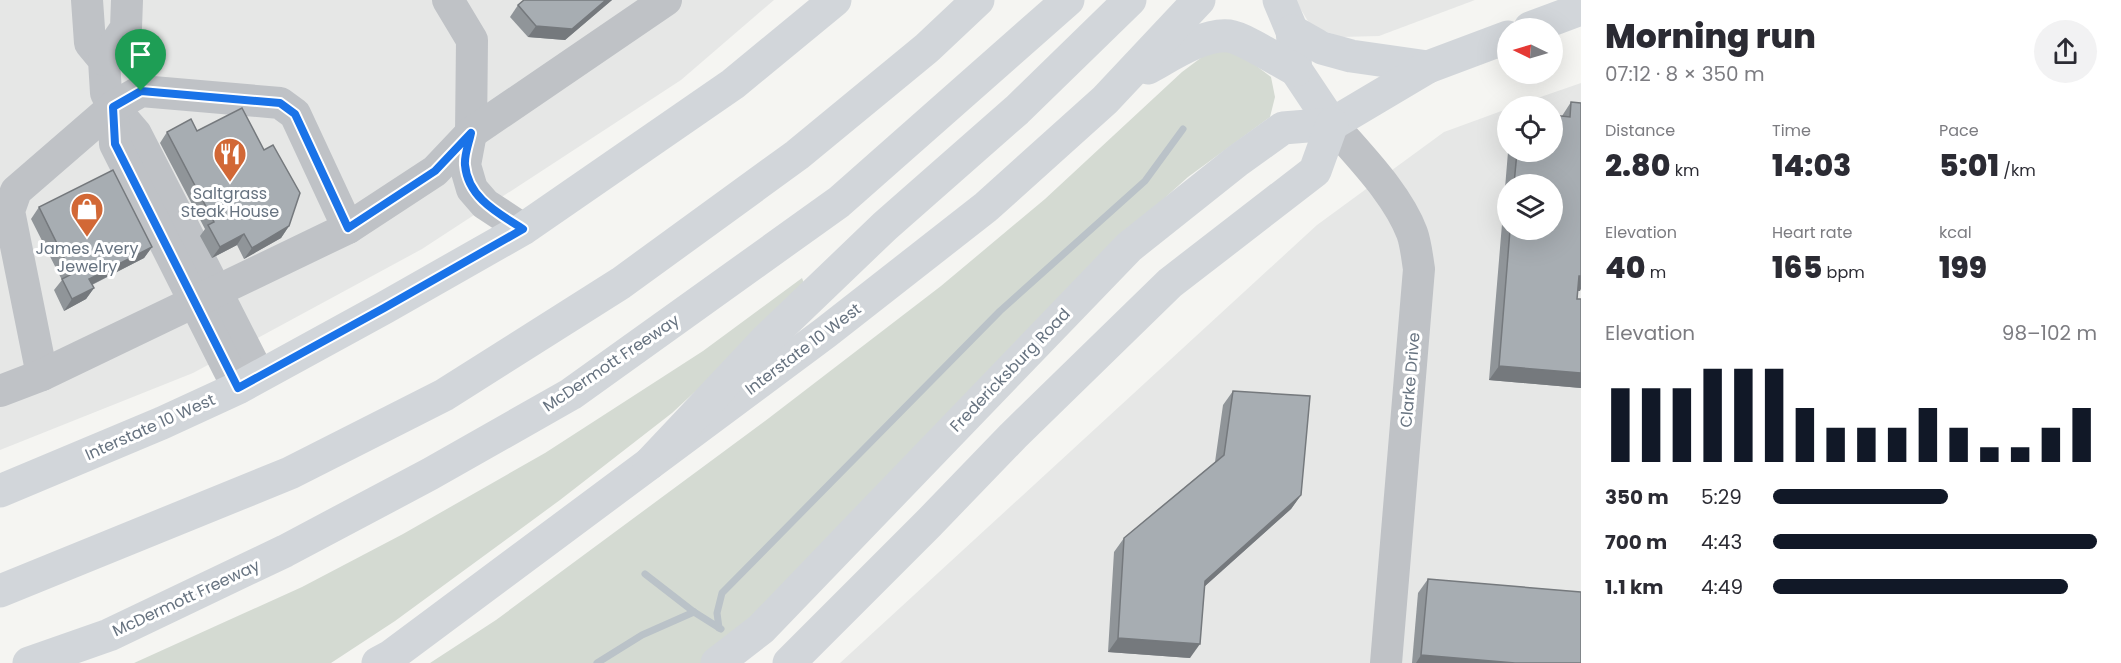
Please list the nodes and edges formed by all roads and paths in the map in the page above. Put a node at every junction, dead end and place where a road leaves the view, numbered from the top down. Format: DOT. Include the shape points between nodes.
graph roads {
  1 [pos="87,0"];
  2 [pos="127,0"];
  3 [pos="448,0"];
  4 [pos="666,0"];
  5 [pos="978,0"];
  6 [pos="1068,0"];
  7 [pos="1130,0"];
  8 [pos="1199,0"];
  9 [pos="1279,0"];
  10 [pos="828,3"];
  11 [pos="1581,9"];
  12 [pos="1557,18"];
  13 [pos="1292,31"];
  14 [pos="1497,41"];
  15 [pos="104,60"];
  16 [pos="1428,68"];
  17 [pos="1296,70"];
  18 [pos="1123,82"];
  19 [pos="113,107"];
  20 [pos="1332,124"];
  21 [pos="471,133"];
  22 [pos="348,228"];
  23 [pos="523,229"];
  24 [pos="206,296"];
  25 [pos="42,375"];
  26 [pos="248,382"];
  27 [pos="0,391"];
  28 [pos="649,464"];
  29 [pos="0,491"];
  30 [pos="0,591"];
  31 [pos="29,663"];
  32 [pos="378,663"];
  33 [pos="717,663"];
  34 [pos="789,663"];
  35 [pos="1386,663"];
  1 -- 15 [label="street" via="90,43"];
  2 -- 15 [label="street" via="126,28"];
  3 -- 21 [label="street" via="472,40"];
  4 -- 21 [label="street"];
  5 -- 30 [label="main road" via="927,48 797,155 621,283 444,395 290,473"];
  6 -- 31 [label="main road, McDermott Freeway" via="839,202 571,394 285,551 109,635"];
  7 -- 28 [label="main road" via="1017,110 885,226"];
  8 -- 18 [label="main road, Interstate 10 West"];
  9 -- 13 [label="main road"];
  10 -- 23 [label="main road, Interstate 10 West" via="734,84"];
  11 -- 12 [label="main road"];
  13 -- 16 [label="main road" via="1322,48 1351,56"];
  13 -- 17 [label="main road"];
  14 -- 16 [label="main road, Fredericksburg Road"];
  15 -- 19 [label="street" via="106,93"];
  16 -- 20 [label="main road, Fredericksburg Road"];
  17 -- 18 [label="main road" via="1230,36 1200,40"];
  17 -- 20 [label="main road"];
  18 -- 28 [label="main road, Interstate 10 West" via="986,207"];
  19 -- 22 [label="street" via="141,91 280,103 295,114"];
  19 -- 24 [label="street" via="136,134"];
  19 -- 25 [label="street" via="16,191 9,211"];
  20 -- 33 [label="main road, Fredericksburg Road" via="1283,128 1129,247 761,629"];
  20 -- 34 [label="main road" via="1315,171 1170,283"];
  20 -- 35 [label="street, Clarke Drive" via="1398,207 1412,233 1419,269"];
  21 -- 22 [label="street" via="435,171"];
  21 -- 23 [label="street" via="465,165 472,189 485,204"];
  22 -- 24 [label="street"];
  23 -- 26 [label="main road, Interstate 10 West"];
  24 -- 25 [label="street"];
  24 -- 26 [label="street"];
  25 -- 27 [label="street"];
  26 -- 29 [label="main road, Interstate 10 West"];
  28 -- 32 [label="main road, Interstate 10 West"];
}
